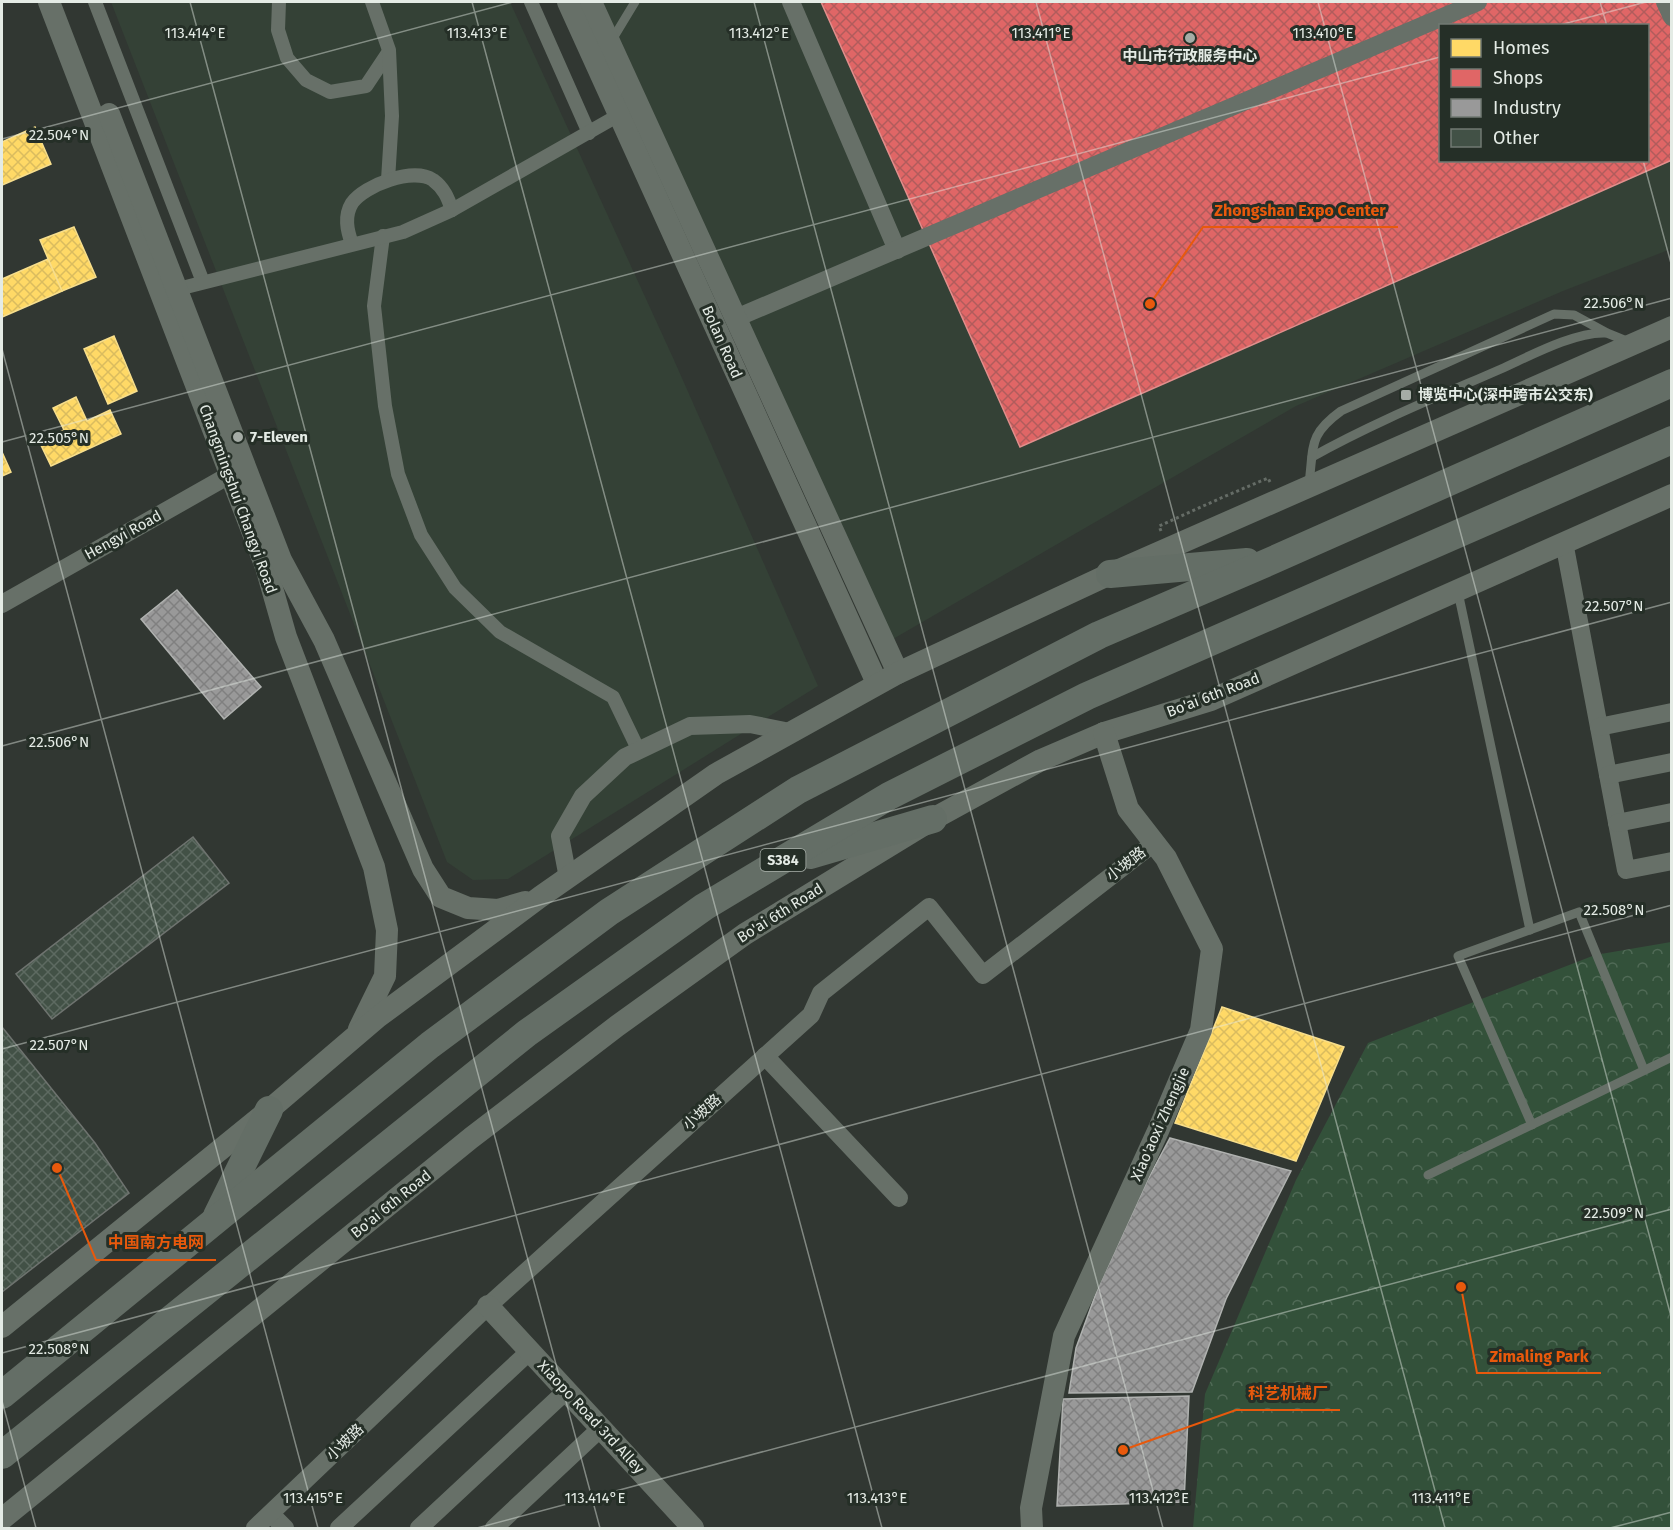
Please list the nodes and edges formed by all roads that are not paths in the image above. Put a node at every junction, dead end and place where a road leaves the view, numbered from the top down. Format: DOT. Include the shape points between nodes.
graph roads {
  1 [pos="49,2"];
  2 [pos="64,2"];
  3 [pos="95,2"];
  4 [pos="279,2"];
  5 [pos="372,2"];
  6 [pos="531,2"];
  7 [pos="568,2"];
  8 [pos="591,2"];
  9 [pos="635,2"];
  10 [pos="791,2"];
  11 [pos="1478,2"];
  12 [pos="1665,2"];
  13 [pos="1671,17"];
  14 [pos="600,46"];
  15 [pos="388,53"];
  16 [pos="619,115"];
  17 [pos="589,133"];
  18 [pos="388,180"];
  19 [pos="453,210"];
  20 [pos="383,236"];
  21 [pos="352,244"];
  22 [pos="897,250"];
  23 [pos="203,282"];
  24 [pos="178,289"];
  25 [pos="736,318"];
  26 [pos="1671,327"];
  27 [pos="1607,333"];
  28 [pos="1635,344"];
  29 [pos="1671,383"];
  30 [pos="1671,440"];
  31 [pos="1312,457"];
  32 [pos="238,471"];
  33 [pos="1309,487"];
  34 [pos="1671,495"];
  35 [pos="1564,542"];
  36 [pos="1273,560"];
  37 [pos="1110,574"];
  38 [pos="1457,590"];
  39 [pos="2,604"];
  40 [pos="898,673"];
  41 [pos="877,683"];
  42 [pos="1671,712"];
  43 [pos="1599,727"];
  44 [pos="790,732"];
  45 [pos="1104,733"];
  46 [pos="639,751"];
  47 [pos="1671,762"];
  48 [pos="1608,774"];
  49 [pos="1671,812"];
  50 [pos="933,819"];
  51 [pos="1617,823"];
  52 [pos="1154,843"];
  53 [pos="1671,861"];
  54 [pos="771,867"];
  55 [pos="568,878"];
  56 [pos="540,897"];
  57 [pos="1530,930"];
  58 [pos="356,1035"];
  59 [pos="765,1056"];
  60 [pos="1671,1057"];
  61 [pos="1644,1070"];
  62 [pos="269,1110"];
  63 [pos="1532,1125"];
  64 [pos="1428,1175"];
  65 [pos="898,1198"];
  66 [pos="213,1224"];
  67 [pos="488,1306"];
  68 [pos="2,1327"];
  69 [pos="530,1351"];
  70 [pos="566,1391"];
  71 [pos="2,1395"];
  72 [pos="601,1428"];
  73 [pos="2,1455"];
  74 [pos="271,1514"];
  75 [pos="2,1519"];
  76 [pos="255,1528"];
  77 [pos="285,1528"];
  78 [pos="339,1528"];
  79 [pos="419,1528"];
  80 [pos="494,1528"];
  81 [pos="693,1528"];
  82 [pos="1032,1528"];
  1 -- 32 [label="street, Changmingshui Changyi Road"];
  2 -- 24 [label="street, Changmingshui Changyi Road"];
  3 -- 23 [label="street"];
  4 -- 15 [label="street" via="278,30 287,58 306,80 330,92 366,86"];
  5 -- 15 [label="street"];
  6 -- 17 [label="street"];
  7 -- 14 [label="street, Bolan Road"];
  8 -- 14 [label="street, Bolan Road"];
  9 -- 14 [label="lane"];
  10 -- 22 [label="street"];
  11 -- 22 [label="street"];
  12 -- 13 [label="street"];
  14 -- 16 [label="street, Bolan Road"];
  14 -- 25 [label="street, Bolan Road"];
  15 -- 18 [label="street" via="392,116"];
  16 -- 17 [label="street"];
  16 -- 41 [label="street, Bolan Road"];
  17 -- 19 [label="street"];
  18 -- 19 [label="street" via="412,175 431,179 446,192"];
  18 -- 21 [label="street" via="366,191 352,204 346,226"];
  19 -- 20 [label="street"];
  20 -- 21 [label="street"];
  20 -- 46 [label="street" via="374,306 385,406 399,474 421,535 455,588 500,632 613,697"];
  21 -- 23 [label="street"];
  22 -- 25 [label="street"];
  23 -- 24 [label="street"];
  24 -- 32 [label="street, Changmingshui Changyi Road"];
  25 -- 40 [label="street, Bolan Road"];
  26 -- 28 [label="street"];
  27 -- 28 [label="lane"];
  27 -- 31 [label="lane" via="1589,333 1535,354"];
  27 -- 31 [label="lane" via="1574,315 1554,314 1520,328 1341,411 1323,424 1314,439"];
  28 -- 33 [label="street"];
  29 -- 36 [label="highway"];
  30 -- 54 [label="highway, S384" via="1087,696 889,796"];
  31 -- 33 [label="lane"];
  32 -- 39 [label="street, Hengyi Road"];
  32 -- 56 [label="street, Changmingshui Changyi Road" via="324,640 423,869 441,897 468,908 498,910"];
  32 -- 58 [label="street, Changmingshui Changyi Road" via="286,637 374,867 387,930 385,976"];
  33 -- 37 [label="street"];
  34 -- 35 [label="street, Bo'ai 6th Road"];
  35 -- 38 [label="street, Bo'ai 6th Road"];
  35 -- 43 [label="street"];
  36 -- 37 [label="highway"];
  36 -- 66 [label="highway" via="1099,634 798,790 609,912 430,1045"];
  37 -- 40 [label="street"];
  38 -- 45 [label="street, Bo'ai 6th Road" via="1211,699"];
  38 -- 57 [label="lane"];
  40 -- 41 [label="street"];
  41 -- 44 [label="street"];
  42 -- 43 [label="street"];
  43 -- 48 [label="street"];
  44 -- 46 [label="street" via="750,724 690,726"];
  44 -- 55 [label="street" via="716,774"];
  45 -- 50 [label="street, Bo'ai 6th Road" via="1041,760"];
  45 -- 52 [label="street, Xiao'aoxi Zhengjie" via="1128,809"];
  46 -- 55 [label="street" via="626,757 583,796 560,836"];
  47 -- 48 [label="street"];
  48 -- 51 [label="street"];
  49 -- 51 [label="street"];
  50 -- 54 [label="highway"];
  50 -- 75 [label="street, Bo'ai 6th Road" via="745,934 617,1026 471,1138"];
  51 -- 53 [label="street" via="1626,870"];
  52 -- 59 [label="street, 小坡路" via="983,975 929,907 821,993 811,1015"];
  52 -- 82 [label="street, Xiao'aoxi Zhengjie" via="1166,858 1212,949 1201,1030 1064,1336 1031,1508"];
  54 -- 73 [label="highway, S384" via="705,907 527,1033"];
  55 -- 56 [label="street"];
  56 -- 58 [label="street"];
  57 -- 61 [label="lane" via="1579,912"];
  57 -- 63 [label="lane" via="1458,956"];
  58 -- 62 [label="street"];
  59 -- 65 [label="street"];
  59 -- 67 [label="street, 小坡路"];
  60 -- 61 [label="lane"];
  61 -- 63 [label="lane"];
  62 -- 66 [label="highway"];
  62 -- 68 [label="street"];
  63 -- 64 [label="lane"];
  66 -- 71 [label="highway"];
  67 -- 69 [label="street, Xiaopo Road 3rd Alley"];
  67 -- 74 [label="street, 小坡路"];
  69 -- 70 [label="street, Xiaopo Road 3rd Alley"];
  69 -- 78 [label="street"];
  70 -- 72 [label="street, Xiaopo Road 3rd Alley"];
  70 -- 79 [label="street"];
  72 -- 80 [label="street"];
  72 -- 81 [label="street, Xiaopo Road 3rd Alley"];
  74 -- 76 [label="street, 小坡路"];
  74 -- 77 [label="street"];
}
